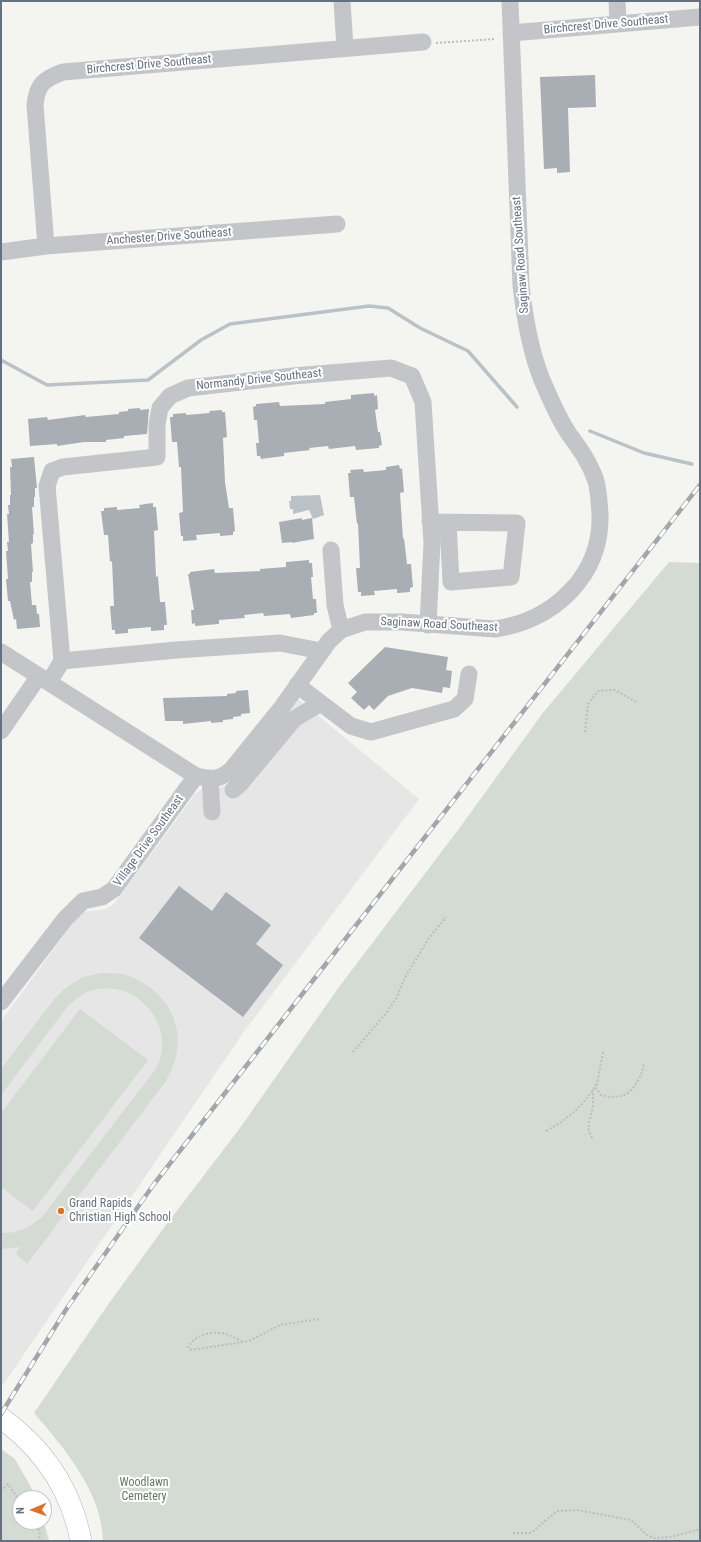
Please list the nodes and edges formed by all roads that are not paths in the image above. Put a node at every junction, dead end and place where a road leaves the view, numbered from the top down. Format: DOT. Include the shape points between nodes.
graph roads {
  1 [pos="342,1"];
  2 [pos="510,1"];
  3 [pos="617,1"];
  4 [pos="700,17"];
  5 [pos="618,24"];
  6 [pos="511,33"];
  7 [pos="423,42"];
  8 [pos="345,48"];
  9 [pos="337,224"];
  10 [pos="46,246"];
  11 [pos="1,252"];
  12 [pos="430,522"];
  13 [pos="448,522"];
  14 [pos="331,550"];
  15 [pos="428,625"];
  16 [pos="341,630"];
  17 [pos="321,651"];
  18 [pos="4,660"];
  19 [pos="62,661"];
  20 [pos="469,674"];
  21 [pos="44,679"];
  22 [pos="297,685"];
  23 [pos="320,703"];
  24 [pos="1,731"];
  25 [pos="203,777"];
  26 [pos="234,790"];
  27 [pos="212,812"];
  28 [pos="1,1002"];
  29 [pos="1,1418"];
  30 [pos="81,1541"];
  1 -- 8 [label="street"];
  2 -- 6 [label="street, Saginaw Road Southeast"];
  3 -- 5 [label="street"];
  4 -- 5 [label="street, Birchcrest Drive Southeast"];
  5 -- 6 [label="street, Birchcrest Drive Southeast"];
  6 -- 15 [label="street, Saginaw Road Southeast" via="521,286 527,328 534,357 557,412 592,470 599,496 598,542 586,573 566,598 540,615 520,624 494,629"];
  7 -- 8 [label="street, Birchcrest Drive Southeast"];
  8 -- 10 [label="street, Birchcrest Drive Southeast" via="63,72 50,77 36,92 35,105"];
  9 -- 10 [label="street, Anchester Drive Southeast"];
  10 -- 11 [label="street, Anchester Drive Southeast"];
  12 -- 13 [label="street"];
  12 -- 15 [label="street, Normandy Drive Southeast" via="432,543"];
  12 -- 19 [label="street, Normandy Drive Southeast" via="423,402 412,376 392,368 188,388 170,396 160,408 158,457 64,467 52,471 47,486"];
  13 -- 13 [label="street" via="517,523 511,577 451,582"];
  14 -- 16 [label="street" via="335,605"];
  15 -- 16 [label="street, Saginaw Road Southeast" via="365,622"];
  16 -- 17 [label="street, Saginaw Road Southeast"];
  17 -- 19 [label="street" via="280,643"];
  17 -- 22 [label="street, Saginaw Road Southeast"];
  18 -- 21 [label="street"];
  19 -- 21 [label="street"];
  20 -- 23 [label="street" via="465,699 454,709 371,732 350,726"];
  21 -- 24 [label="street"];
  21 -- 25 [label="street"];
  22 -- 23 [label="street"];
  22 -- 25 [label="street, Saginaw Road Southeast" via="231,770 222,778"];
  23 -- 26 [label="street" via="294,720"];
  25 -- 27 [label="street"];
  25 -- 28 [label="street, Village Drive Southeast" via="114,889 102,897 83,901 78,905"];
  29 -- 30 [label="main road" via="29,1441 47,1461 69,1498"];
}
